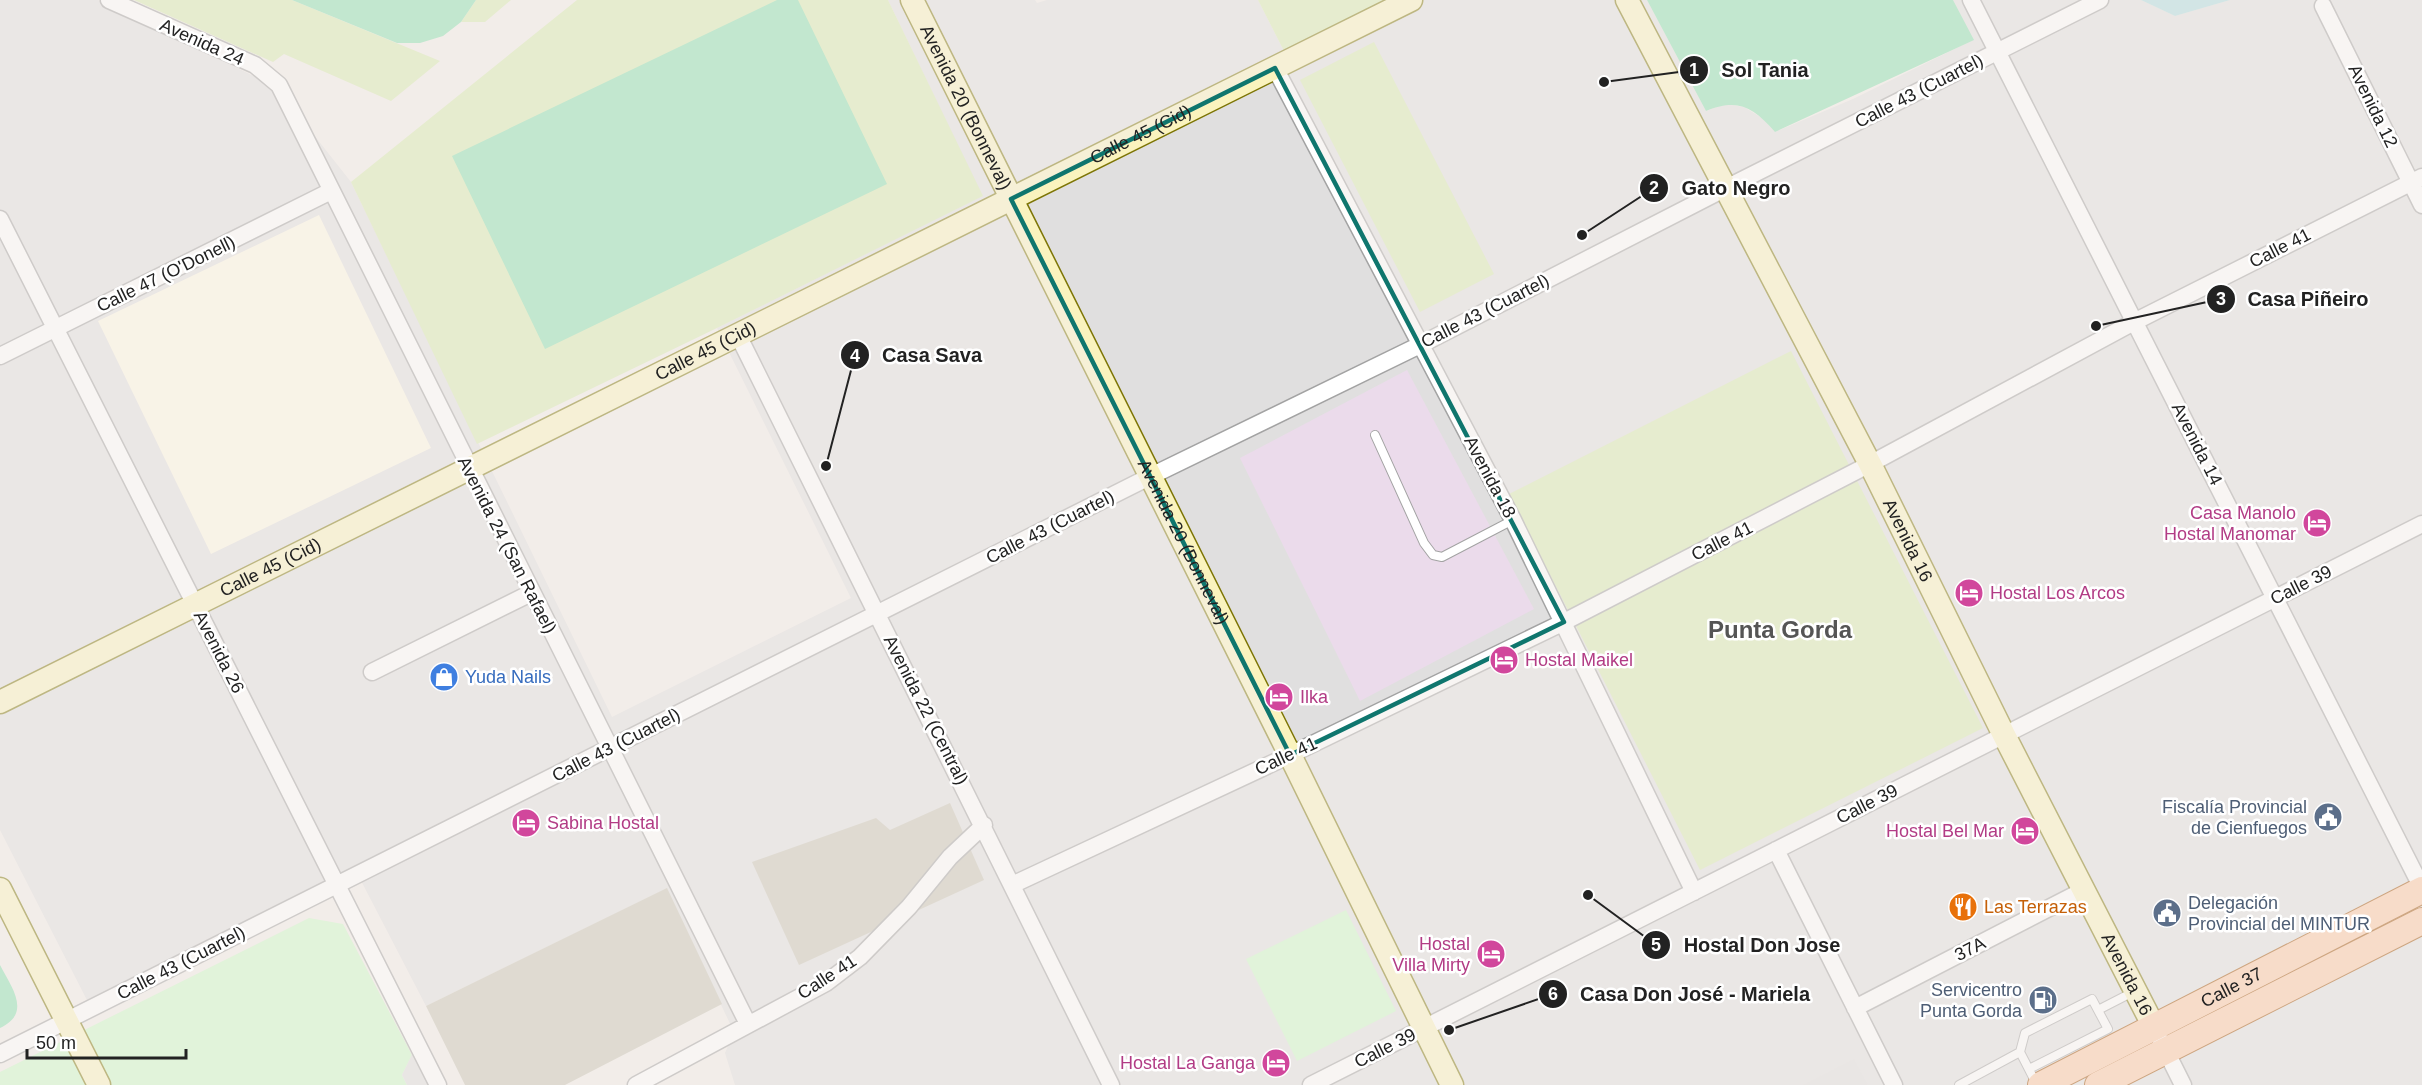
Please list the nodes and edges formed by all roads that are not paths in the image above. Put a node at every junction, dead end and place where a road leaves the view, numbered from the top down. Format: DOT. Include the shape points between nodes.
graph roads {
  1 [pos="109,0"];
  2 [pos="912,0"];
  3 [pos="1412,0"];
  4 [pos="1628,0"];
  5 [pos="1971,0"];
  6 [pos="2100,0"];
  7 [pos="2323,6"];
  8 [pos="1997,52"];
  9 [pos="1275,68"];
  10 [pos="262,70"];
  11 [pos="2416,180"];
  12 [pos="1724,189"];
  13 [pos="331,191"];
  14 [pos="1011,199"];
  15 [pos="2422,205"];
  16 [pos="0,219"];
  17 [pos="2134,321"];
  18 [pos="56,328"];
  19 [pos="738,335"];
  20 [pos="1420,345"];
  21 [pos="0,356"];
  22 [pos="1376,435"];
  23 [pos="1870,464"];
  24 [pos="469,468"];
  25 [pos="1149,477"];
  26 [pos="1513,520"];
  27 [pos="2422,524"];
  28 [pos="531,593"];
  29 [pos="2275,598"];
  30 [pos="195,605"];
  31 [pos="877,614"];
  32 [pos="1564,622"];
  33 [pos="372,672"];
  34 [pos="0,702"];
  35 [pos="2004,735"];
  36 [pos="609,749"];
  37 [pos="1290,755"];
  38 [pos="984,825"];
  39 [pos="1776,850"];
  40 [pos="337,885"];
  41 [pos="1012,885"];
  42 [pos="0,889"];
  43 [pos="2422,889"];
  44 [pos="2084,890"];
  45 [pos="1694,892"];
  46 [pos="2422,921"];
  47 [pos="2135,990"];
  48 [pos="1856,1008"];
  49 [pos="2098,1010"];
  50 [pos="66,1021"];
  51 [pos="748,1024"];
  52 [pos="2154,1027"];
  53 [pos="1424,1028"];
  54 [pos="2166,1050"];
  55 [pos="2020,1052"];
  56 [pos="0,1054"];
  57 [pos="2036,1080"];
  58 [pos="99,1085"];
  59 [pos="438,1085"];
  60 [pos="636,1085"];
  61 [pos="1112,1085"];
  62 [pos="1311,1085"];
  63 [pos="1452,1085"];
  64 [pos="1894,1085"];
  65 [pos="1959,1085"];
  66 [pos="2098,1085"];
  67 [pos="2183,1085"];
  1 -- 10 [label="street, Avenida 24"];
  2 -- 14 [label="street, Avenida 20 (Bonneval)"];
  3 -- 9 [label="street, Calle 45 (Cid)"];
  4 -- 12 [label="street, Avenida 16"];
  5 -- 8 [label="street, Avenida 14"];
  6 -- 8 [label="street, Calle 43 (Cuartel)"];
  7 -- 11 [label="street, Avenida 12"];
  8 -- 12 [label="street, Calle 43 (Cuartel)"];
  8 -- 17 [label="street, Avenida 14"];
  9 -- 14 [label="street, Calle 45 (Cid)"];
  9 -- 20 [label="street, Avenida 18"];
  10 -- 13 [label="street, Avenida 24 (San Rafael)" via="279,85"];
  11 -- 15 [label="street, Avenida 12"];
  11 -- 17 [label="street, Calle 41"];
  12 -- 20 [label="street, Calle 43 (Cuartel)"];
  12 -- 23 [label="street, Avenida 16"];
  13 -- 18 [label="street, Calle 47 (O'Donell)"];
  13 -- 24 [label="street, Avenida 24 (San Rafael)"];
  14 -- 19 [label="street, Calle 45 (Cid)"];
  14 -- 25 [label="street, Avenida 20 (Bonneval)"];
  16 -- 18 [label="street, Avenida 26"];
  17 -- 23 [label="street, Calle 41"];
  17 -- 29 [label="street, Avenida 14"];
  18 -- 21 [label="street, Calle 47 (O'Donell)"];
  18 -- 30 [label="street, Avenida 26"];
  19 -- 24 [label="street, Calle 45 (Cid)"];
  19 -- 31 [label="street, Avenida 22 (Central)"];
  20 -- 25 [label="street, Calle 43 (Cuartel)"];
  20 -- 26 [label="street, Avenida 18"];
  22 -- 26 [label="lane" via="1433,555 1442,557"];
  23 -- 32 [label="street, Calle 41"];
  23 -- 35 [label="street, Avenida 16"];
  24 -- 28 [label="street, Avenida 24 (San Rafael)"];
  24 -- 30 [label="street, Calle 45 (Cid)"];
  25 -- 31 [label="street, Calle 43 (Cuartel)"];
  25 -- 37 [label="street, Avenida 20 (Bonneval)"];
  26 -- 32 [label="street, Avenida 18"];
  27 -- 29 [label="street, Calle 39"];
  28 -- 33 [label="street"];
  28 -- 36 [label="street, Avenida 24 (San Rafael)"];
  29 -- 35 [label="street, Calle 39"];
  29 -- 43 [label="street, Avenida 14"];
  30 -- 34 [label="street, Calle 45 (Cid)"];
  30 -- 40 [label="street, Avenida 26"];
  31 -- 36 [label="street, Calle 43 (Cuartel)"];
  31 -- 38 [label="street, Avenida 22 (Central)"];
  32 -- 37 [label="street, Calle 41"];
  32 -- 45 [label="street, Avenida 18"];
  35 -- 39 [label="street, Calle 39"];
  35 -- 44 [label="street, Avenida 16"];
  36 -- 40 [label="street, Calle 43 (Cuartel)"];
  36 -- 51 [label="street, Avenida 24 (San Rafael)"];
  37 -- 41 [label="street, Calle 41"];
  37 -- 53 [label="street, Avenida 20 (Bonneval)"];
  38 -- 41 [label="street, Avenida 22 (Central)"];
  38 -- 51 [label="street, Calle 41" via="860,957 826,983"];
  39 -- 45 [label="street, Calle 39"];
  39 -- 48 [label="street"];
  40 -- 50 [label="street, Calle 43 (Cuartel)"];
  40 -- 59 [label="street, Avenida 26"];
  41 -- 61 [label="street, Avenida 22 (Central)"];
  42 -- 50 [label="street"];
  43 -- 52 [label="main road, Calle 37"];
  44 -- 47 [label="street, Avenida 16"];
  44 -- 48 [label="street, 37A"];
  45 -- 53 [label="street, Calle 39"];
  46 -- 54 [label="main road, Calle 37"];
  47 -- 49 [label="lane"];
  47 -- 52 [label="street, Avenida 16"];
  48 -- 64 [label="street"];
  49 -- 55 [label="lane" via="2092,999 2025,1033"];
  49 -- 57 [label="lane" via="2108,1029"];
  50 -- 56 [label="street, Calle 43 (Cuartel)"];
  50 -- 58 [label="street"];
  51 -- 60 [label="street, Calle 41"];
  52 -- 54 [label="street, Avenida 16"];
  52 -- 57 [label="main road, Calle 37"];
  53 -- 62 [label="street, Calle 39"];
  53 -- 63 [label="street, Avenida 20 (Bonneval)"];
  54 -- 66 [label="main road, Calle 37"];
  54 -- 67 [label="street, Avenida 16"];
  55 -- 57 [label="lane"];
  55 -- 65 [label="lane"];
}
